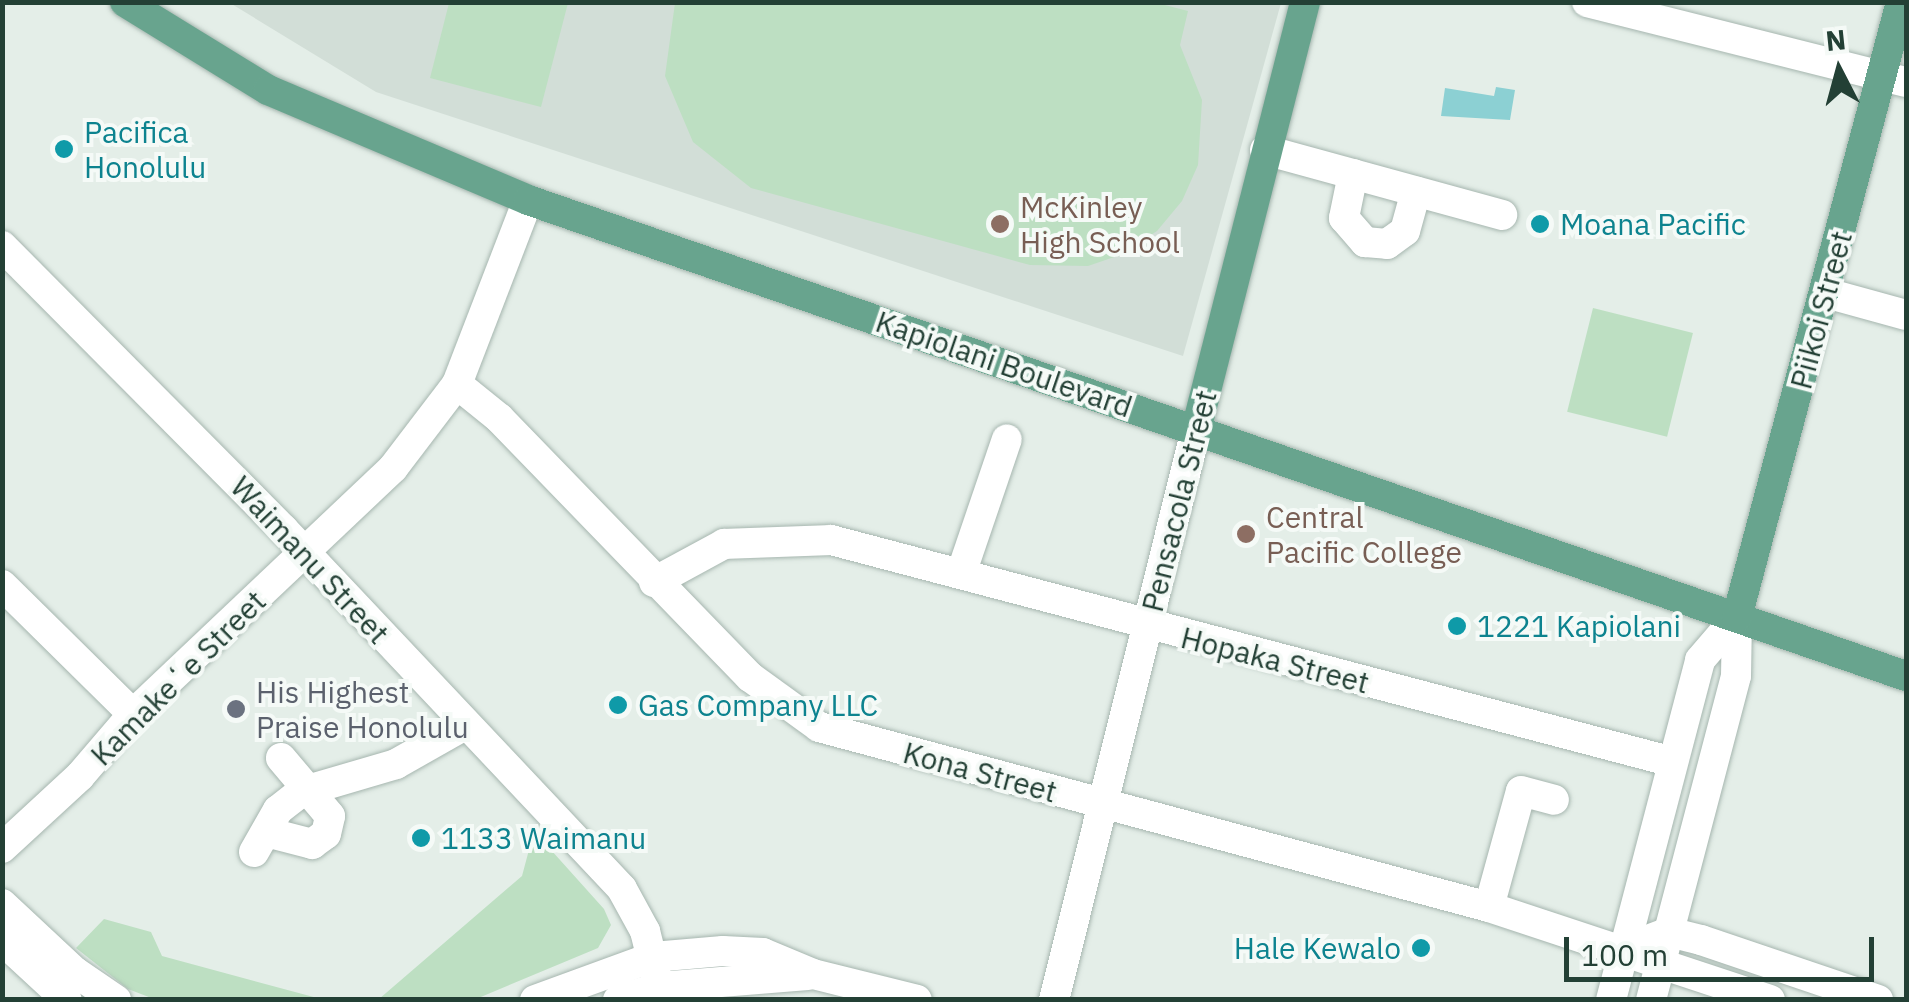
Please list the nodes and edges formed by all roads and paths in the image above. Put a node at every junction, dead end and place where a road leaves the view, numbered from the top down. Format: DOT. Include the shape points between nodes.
graph roads {
  1 [pos="125,2"];
  2 [pos="1305,2"];
  3 [pos="1586,2"];
  4 [pos="1901,2"];
  5 [pos="1894,79"];
  6 [pos="1265,150"];
  7 [pos="1353,174"];
  8 [pos="1416,191"];
  9 [pos="528,200"];
  10 [pos="1502,215"];
  11 [pos="2,246"];
  12 [pos="1826,292"];
  13 [pos="1906,315"];
  14 [pos="457,384"];
  15 [pos="1196,430"];
  16 [pos="1007,439"];
  17 [pos="304,555"];
  18 [pos="962,571"];
  19 [pos="654,582"];
  20 [pos="2,585"];
  21 [pos="1737,616"];
  22 [pos="1148,627"];
  23 [pos="1905,674"];
  24 [pos="132,714"];
  25 [pos="465,725"];
  26 [pos="282,758"];
  27 [pos="1670,761"];
  28 [pos="311,787"];
  29 [pos="1554,800"];
  30 [pos="1105,803"];
  31 [pos="2,848"];
  32 [pos="2,904"];
  33 [pos="1489,908"];
  34 [pos="1669,932"];
  35 [pos="2,940"];
  36 [pos="1623,948"];
  37 [pos="653,957"];
  38 [pos="1660,965"];
  39 [pos="810,987"];
  40 [pos="659,988"];
  41 [pos="66,1000"];
  42 [pos="116,1000"];
  43 [pos="534,1000"];
  44 [pos="618,1000"];
  45 [pos="917,1000"];
  46 [pos="1054,1000"];
  47 [pos="1611,1000"];
  48 [pos="1651,1000"];
  49 [pos="1770,1000"];
  50 [pos="1878,1000"];
  1 -- 9 [label="main road, Kapiolani Boulevard" via="268,90"];
  2 -- 6 [label="main road, Pensacola Street"];
  3 -- 5 [label="street"];
  4 -- 5 [label="main road, Piikoi Street"];
  5 -- 12 [label="main road, Piikoi Street"];
  6 -- 7 [label="street"];
  6 -- 15 [label="main road, Pensacola Street"];
  7 -- 8 [label="street"];
  7 -- 8 [label="street" via="1344,218 1365,242 1397,239 1410,222"];
  8 -- 10 [label="street"];
  9 -- 14 [label="street, Kamakeʻe Street"];
  9 -- 15 [label="main road, Kapiolani Boulevard"];
  11 -- 17 [label="street, Waimanu Street"];
  12 -- 13 [label="street"];
  12 -- 21 [label="main road, Piikoi Street"];
  14 -- 17 [label="street, Kamakeʻe Street" via="392,468"];
  14 -- 19 [label="street, Kona Street" via="499,418"];
  15 -- 21 [label="main road, Kapiolani Boulevard"];
  15 -- 22 [label="street, Pensacola Street"];
  16 -- 18 [label="street"];
  17 -- 24 [label="street, Kamakeʻe Street"];
  17 -- 25 [label="street, Waimanu Street"];
  18 -- 19 [label="street, Hopaka Street" via="831,540 774,538 713,547"];
  18 -- 22 [label="street, Hopaka Street"];
  19 -- 30 [label="street, Kona Street" via="782,706 818,727"];
  20 -- 24 [label="street"];
  21 -- 23 [label="main road, Kapiolani Boulevard"];
  21 -- 27 [label="street, Piikoi Street" via="1700,660"];
  21 -- 34 [label="street, Piikoi Street" via="1736,676"];
  22 -- 27 [label="street, Hopaka Street"];
  22 -- 30 [label="street, Pensacola Street"];
  24 -- 31 [label="street, Kamakeʻe Street" via="80,776"];
  25 -- 28 [label="street" via="396,764"];
  25 -- 37 [label="street, Waimanu Street" via="622,889"];
  26 -- 28 [label="street"];
  27 -- 36 [label="street, Piikoi Street"];
  28 -- 28 [label="street" via="278,810 260,842 312,844 326,834 330,816"];
  29 -- 33 [label="street" via="1521,791"];
  30 -- 33 [label="street, Kona Street"];
  30 -- 46 [label="street, Pensacola Street"];
  32 -- 42 [label="street"];
  33 -- 36 [label="street, Kona Street"];
  34 -- 36 [label="street"];
  34 -- 38 [label="street, Piikoi Street"];
  34 -- 50 [label="street"];
  35 -- 41 [label="street"];
  36 -- 38 [label="street, Kona Street"];
  36 -- 47 [label="street, Piikoi Street"];
  37 -- 39 [label="street" via="763,953"];
  37 -- 40 [label="street, Waimanu Street"];
  37 -- 43 [label="street"];
  38 -- 48 [label="street, Piikoi Street"];
  38 -- 49 [label="street, Kona Street"];
  39 -- 40 [label="street"];
  39 -- 45 [label="street"];
  40 -- 44 [label="street"];
}
